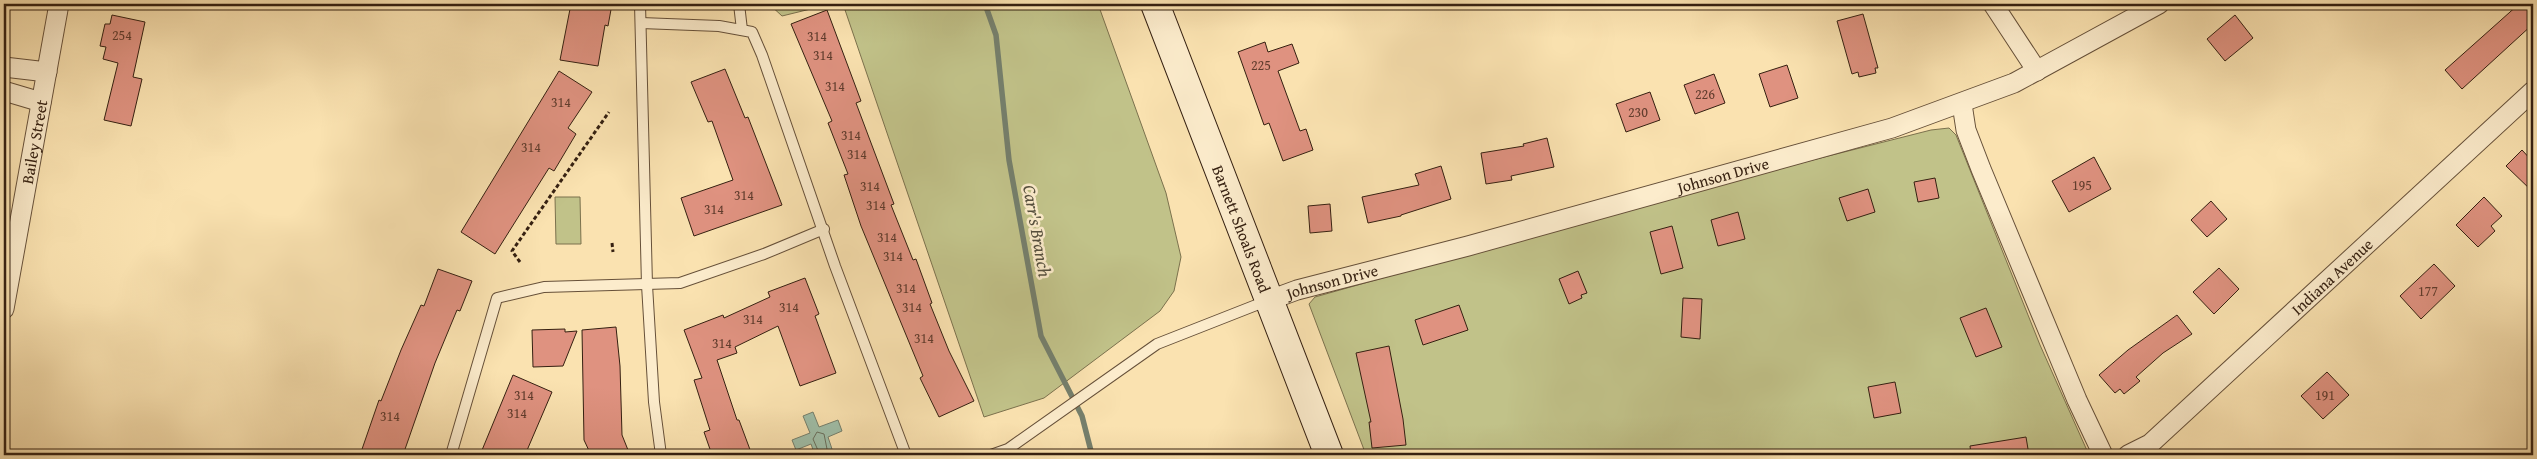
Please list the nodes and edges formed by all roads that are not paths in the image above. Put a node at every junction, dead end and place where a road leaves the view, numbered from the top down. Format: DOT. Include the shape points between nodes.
graph roads {
  1 [pos="59,4"];
  2 [pos="640,4"];
  3 [pos="739,4"];
  4 [pos="1155,4"];
  5 [pos="1993,4"];
  6 [pos="2159,4"];
  7 [pos="641,22"];
  8 [pos="742,30"];
  9 [pos="4,68"];
  10 [pos="2037,71"];
  11 [pos="47,72"];
  12 [pos="4,91"];
  13 [pos="2533,91"];
  14 [pos="41,102"];
  15 [pos="1962,104"];
  16 [pos="824,229"];
  17 [pos="647,285"];
  18 [pos="1270,300"];
  19 [pos="4,309"];
  20 [pos="451,455"];
  21 [pos="661,455"];
  22 [pos="906,455"];
  23 [pos="991,455"];
  24 [pos="1329,455"];
  25 [pos="2103,455"];
  26 [pos="2128,455"];
  1 -- 11 [label="street, Bailey Street"];
  2 -- 7 [label="lane"];
  3 -- 8 [label="lane"];
  4 -- 18 [label="main road, Barnett Shoals Road"];
  5 -- 10 [label="street"];
  6 -- 10 [label="street, Johnson Drive"];
  7 -- 8 [label="lane"];
  7 -- 17 [label="lane"];
  8 -- 16 [label="lane" via="752,32 762,55"];
  9 -- 11 [label="street"];
  10 -- 15 [label="street, Johnson Drive"];
  11 -- 14 [label="street, Bailey Street"];
  12 -- 14 [label="street"];
  13 -- 26 [label="street, Indiana Avenue" via="2150,444"];
  14 -- 19 [label="street, Bailey Street"];
  15 -- 18 [label="street, Johnson Drive" via="1801,155 1297,290"];
  15 -- 25 [label="street" via="1966,130 1981,169"];
  16 -- 17 [label="lane" via="680,283"];
  16 -- 22 [label="lane"];
  17 -- 20 [label="lane" via="544,287 497,298"];
  17 -- 21 [label="lane" via="654,402"];
  18 -- 23 [label="lane" via="1157,344 1008,449"];
  18 -- 24 [label="main road, Barnett Shoals Road"];
}
